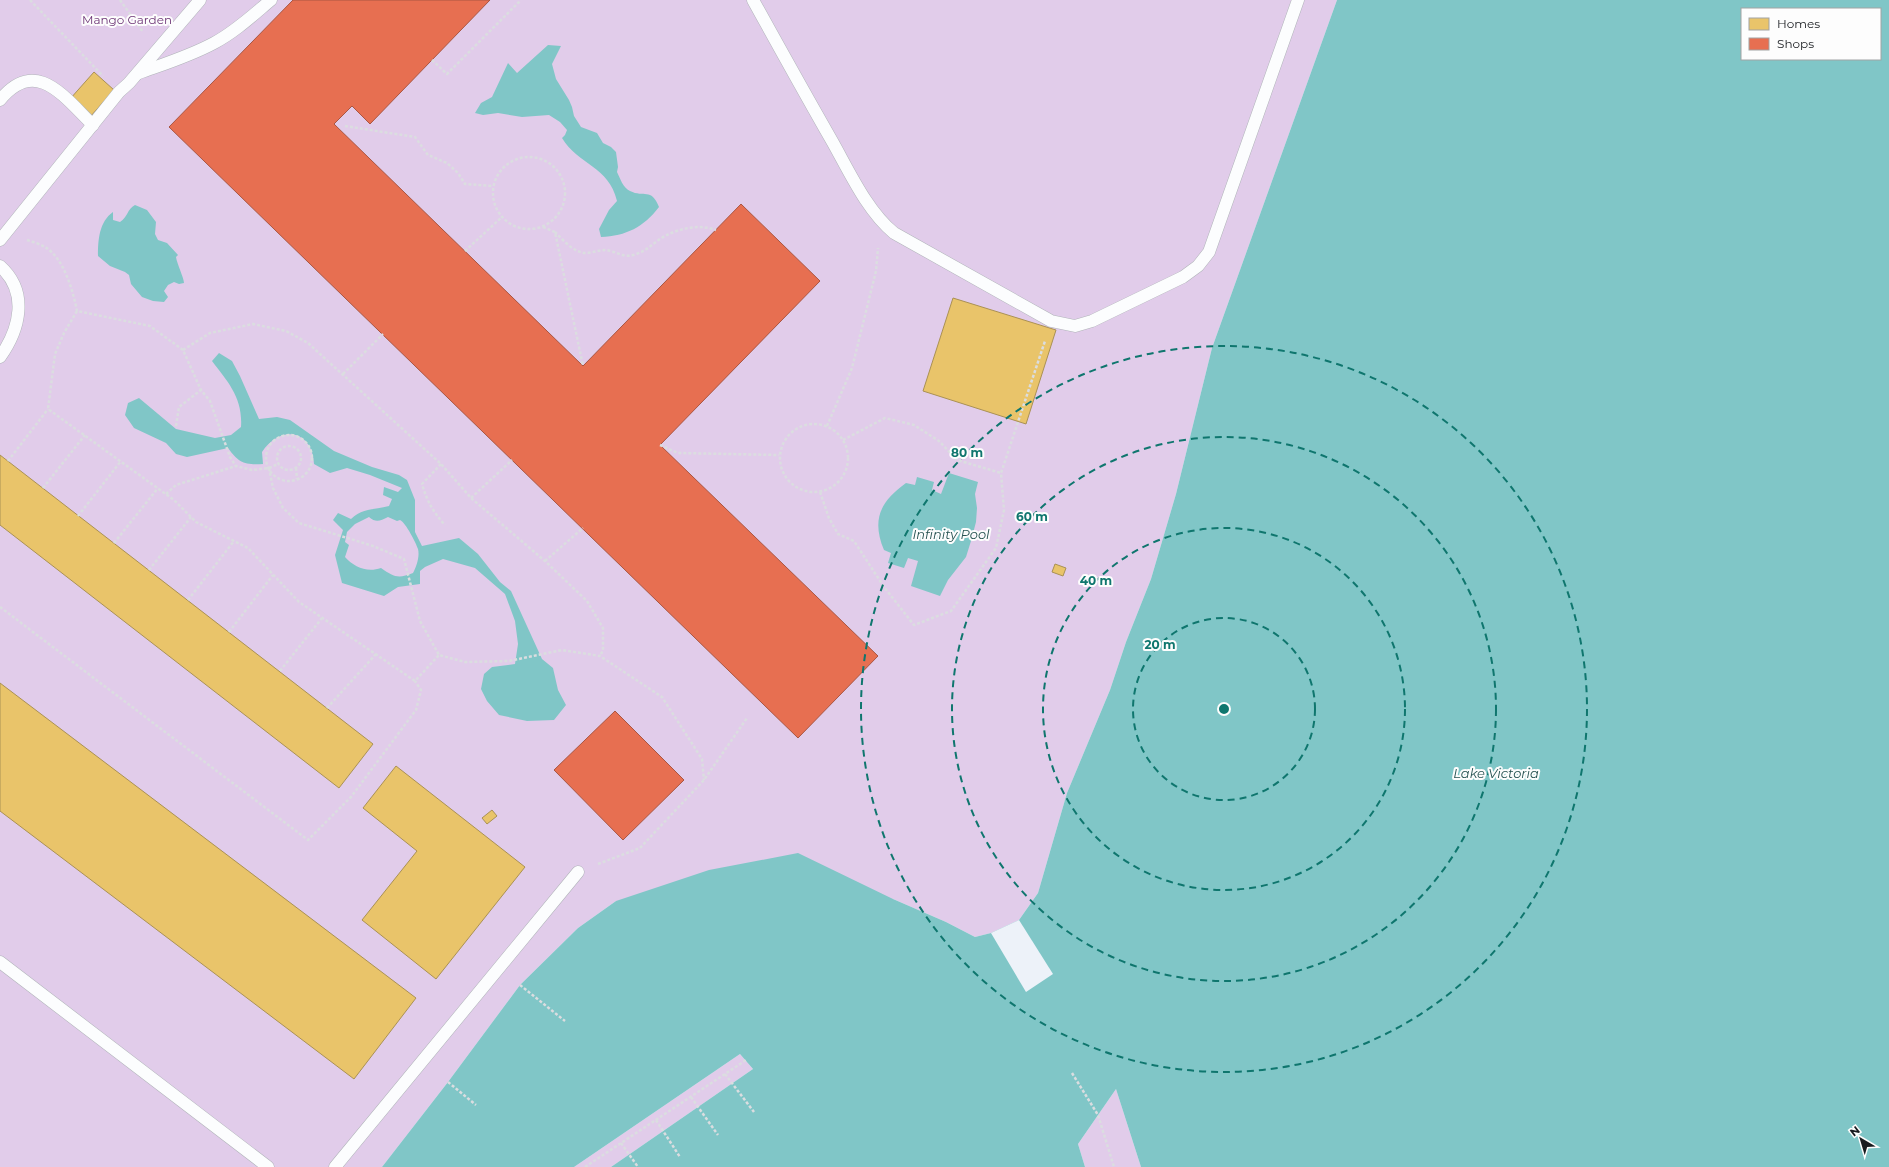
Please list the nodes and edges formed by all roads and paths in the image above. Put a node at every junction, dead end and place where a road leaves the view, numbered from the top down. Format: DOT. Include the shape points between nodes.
graph roads {
  1 [pos="30,0"];
  2 [pos="120,0"];
  3 [pos="190,0"];
  4 [pos="200,0"];
  5 [pos="271,0"];
  6 [pos="521,0"];
  7 [pos="753,0"];
  8 [pos="1298,0"];
  9 [pos="152,45"];
  10 [pos="432,60"];
  11 [pos="137,74"];
  12 [pos="119,92"];
  13 [pos="0,100"];
  14 [pos="93,125"];
  15 [pos="344,126"];
  16 [pos="494,186"];
  17 [pos="502,218"];
  18 [pos="880,219"];
  19 [pos="542,227"];
  20 [pos="716,230"];
  21 [pos="555,232"];
  22 [pos="4,236"];
  23 [pos="465,251"];
  24 [pos="0,266"];
  25 [pos="77,311"];
  26 [pos="383,334"];
  27 [pos="1047,335"];
  28 [pos="183,350"];
  29 [pos="0,357"];
  30 [pos="583,366"];
  31 [pos="343,374"];
  32 [pos="201,390"];
  33 [pos="48,408"];
  34 [pos="176,426"];
  35 [pos="827,426"];
  36 [pos="85,435"];
  37 [pos="843,440"];
  38 [pos="660,445"];
  39 [pos="779,455"];
  40 [pos="512,460"];
  41 [pos="8,461"];
  42 [pos="120,461"];
  43 [pos="278,464"];
  44 [pos="441,464"];
  45 [pos="236,466"];
  46 [pos="269,468"];
  47 [pos="296,468"];
  48 [pos="1002,473"];
  49 [pos="297,479"];
  50 [pos="43,488"];
  51 [pos="158,488"];
  52 [pos="820,492"];
  53 [pos="166,494"];
  54 [pos="470,498"];
  55 [pos="78,516"];
  56 [pos="190,517"];
  57 [pos="445,525"];
  58 [pos="582,528"];
  59 [pos="234,541"];
  60 [pos="114,544"];
  61 [pos="545,561"];
  62 [pos="149,570"];
  63 [pos="273,575"];
  64 [pos="188,600"];
  65 [pos="0,607"];
  66 [pos="322,618"];
  67 [pos="229,632"];
  68 [pos="376,654"];
  69 [pos="439,655"];
  70 [pos="600,656"];
  71 [pos="280,671"];
  72 [pos="415,681"];
  73 [pos="327,708"];
  74 [pos="747,718"];
  75 [pos="704,780"];
  76 [pos="578,872"];
  77 [pos="0,962"];
  78 [pos="520,985"];
  79 [pos="565,1021"];
  80 [pos="746,1060"];
  81 [pos="1072,1073"];
  82 [pos="725,1074"];
  83 [pos="448,1082"];
  84 [pos="691,1098"];
  85 [pos="476,1105"];
  86 [pos="754,1112"];
  87 [pos="656,1120"];
  88 [pos="718,1135"];
  89 [pos="621,1144"];
  90 [pos="680,1157"];
  91 [pos="268,1167"];
  92 [pos="335,1167"];
  93 [pos="586,1167"];
  94 [pos="638,1167"];
  95 [pos="1114,1167"];
  1 -- 12 [label="path"];
  2 -- 9 [label="path"];
  3 -- 9 [label="lane"];
  4 -- 11 [label="lane"];
  5 -- 11 [label="lane" via="215,43"];
  6 -- 10 [label="path" via="447,74"];
  7 -- 18 [label="lane" via="851,175"];
  8 -- 18 [label="lane" via="1209,252 1198,266 1183,277 1092,321 1074,326 1064,325 1051,321 894,234"];
  9 -- 12 [label="lane" via="124,78"];
  11 -- 12 [label="lane"];
  12 -- 14 [label="lane"];
  13 -- 14 [label="lane" via="23,82 35,80 48,83"];
  14 -- 22 [label="lane"];
  15 -- 16 [label="path" via="415,137 428,155 447,163 465,184"];
  16 -- 17 [label="path" via="494,203"];
  16 -- 19 [label="path" via="501,170 516,159 541,158 556,168 564,186 565,201 557,216"];
  17 -- 19 [label="path" via="517,228"];
  17 -- 23 [label="path"];
  18 -- 35 [label="path" via="876,271 852,368"];
  19 -- 21 [label="path"];
  20 -- 21 [label="path" via="707,227 684,228 632,256 606,250 584,253 571,248"];
  21 -- 30 [label="path"];
  22 -- 25 [label="path" via="46,248 64,268 74,292"];
  24 -- 29 [label="lane" via="15,288 19,307 17,326 10,343"];
  25 -- 28 [label="path" via="150,326"];
  25 -- 33 [label="path" via="55,354"];
  26 -- 31 [label="path"];
  27 -- 48 [label="path"];
  28 -- 31 [label="path" via="210,333 253,324 286,331 308,342"];
  28 -- 32 [label="path"];
  31 -- 44 [label="path"];
  32 -- 34 [label="path" via="179,407"];
  32 -- 45 [label="path" via="210,401 230,457"];
  33 -- 36 [label="path"];
  33 -- 41 [label="path"];
  35 -- 37 [label="path"];
  35 -- 39 [label="path" via="814,423 790,432 782,443"];
  36 -- 42 [label="path"];
  36 -- 50 [label="path"];
  37 -- 48 [label="path" via="885,418 914,425 939,441 957,460"];
  37 -- 52 [label="path" via="848,450 845,472 839,481"];
  38 -- 39 [label="path" via="678,453"];
  39 -- 52 [label="path" via="780,468 786,479 807,492"];
  40 -- 54 [label="path"];
  42 -- 51 [label="path"];
  42 -- 55 [label="path"];
  43 -- 46 [label="path"];
  43 -- 47 [label="path" via="288,470"];
  43 -- 47 [label="path" via="277,456 282,448 293,447 301,456"];
  44 -- 54 [label="path"];
  44 -- 57 [label="path" via="422,484 426,501"];
  45 -- 46 [label="path" via="252,470"];
  45 -- 53 [label="path" via="176,485"];
  46 -- 49 [label="path" via="276,477 286,480"];
  46 -- 49 [label="path" via="266,458 268,447 276,439 286,435 297,436 306,442 311,452 311,463 306,473"];
  46 -- 69 [label="path" via="273,488 283,508 299,523 404,559 420,621"];
  47 -- 49 [label="path"];
  48 -- 52 [label="path" via="1004,510 996,548 951,611 914,625 884,587 854,541 838,534"];
  51 -- 53 [label="path"];
  51 -- 60 [label="path"];
  53 -- 56 [label="path"];
  54 -- 61 [label="path"];
  56 -- 59 [label="path"];
  56 -- 62 [label="path"];
  58 -- 61 [label="path"];
  59 -- 63 [label="path" via="248,548"];
  59 -- 64 [label="path"];
  61 -- 70 [label="path" via="587,601 602,628 603,650"];
  63 -- 66 [label="path" via="299,602"];
  63 -- 67 [label="path"];
  65 -- 72 [label="path" via="308,840 352,797 416,710 421,690"];
  66 -- 68 [label="path"];
  66 -- 71 [label="path"];
  68 -- 72 [label="path"];
  68 -- 73 [label="path"];
  69 -- 70 [label="path" via="465,662 514,660 562,650"];
  69 -- 72 [label="path"];
  70 -- 75 [label="path" via="662,697 702,759"];
  74 -- 75 [label="path"];
  75 -- 76 [label="path" via="640,848"];
  76 -- 92 [label="lane"];
  77 -- 91 [label="lane"];
  78 -- 79 [label="path"];
  80 -- 82 [label="path"];
  81 -- 95 [label="path" via="1098,1115"];
  82 -- 84 [label="path"];
  82 -- 86 [label="path"];
  83 -- 85 [label="path"];
  84 -- 87 [label="path"];
  84 -- 88 [label="path"];
  87 -- 89 [label="path"];
  87 -- 90 [label="path"];
  89 -- 93 [label="path"];
  89 -- 94 [label="path"];
}
